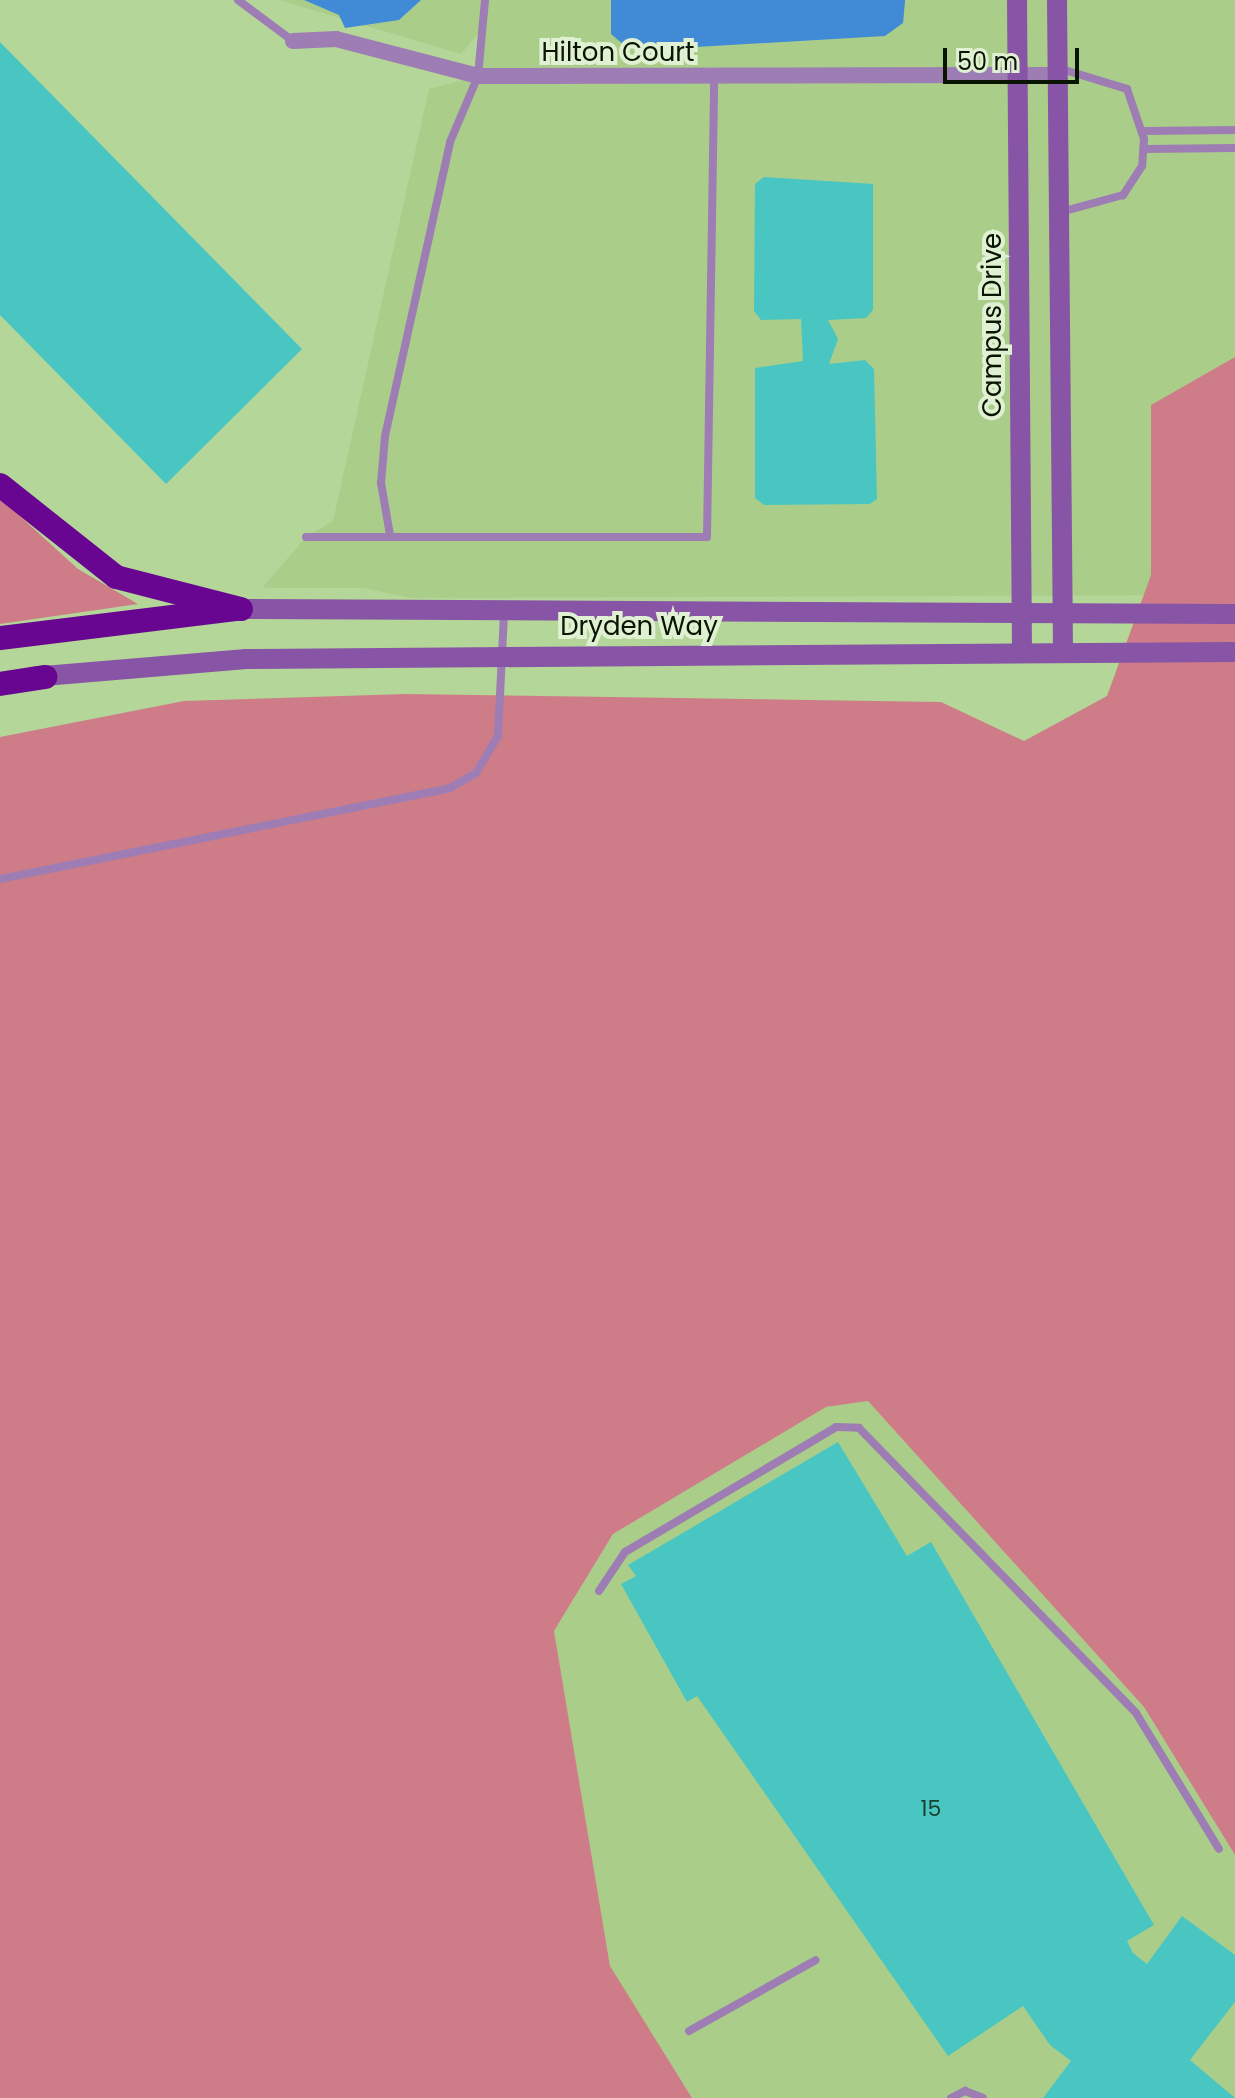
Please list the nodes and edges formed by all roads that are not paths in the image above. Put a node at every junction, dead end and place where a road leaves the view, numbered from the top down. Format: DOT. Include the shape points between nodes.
graph roads {
  1 [pos="238,0"];
  2 [pos="485,0"];
  3 [pos="1017,0"];
  4 [pos="1057,0"];
  5 [pos="293,41"];
  6 [pos="1057,71"];
  7 [pos="1017,75"];
  8 [pos="478,76"];
  9 [pos="714,77"];
  10 [pos="1235,130"];
  11 [pos="1144,131"];
  12 [pos="1235,148"];
  13 [pos="1144,149"];
  14 [pos="1058,212"];
  15 [pos="0,485"];
  16 [pos="390,535"];
  17 [pos="306,537"];
  18 [pos="241,609"];
  19 [pos="1021,610"];
  20 [pos="1061,610"];
  21 [pos="504,613"];
  22 [pos="1235,614"];
  23 [pos="0,638"];
  24 [pos="1063,649"];
  25 [pos="1022,650"];
  26 [pos="1235,652"];
  27 [pos="505,654"];
  28 [pos="0,677"];
  29 [pos="45,677"];
  30 [pos="0,684"];
  31 [pos="0,879"];
  32 [pos="599,1591"];
  33 [pos="1219,1849"];
  34 [pos="816,1960"];
  35 [pos="689,2031"];
  36 [pos="951,2098"];
  37 [pos="983,2098"];
  1 -- 5 [label="lane, Hilton Court"];
  2 -- 8 [label="lane"];
  3 -- 7 [label="street, Campus Drive"];
  4 -- 6 [label="street"];
  5 -- 8 [label="street, Hilton Court" via="336,39"];
  6 -- 7 [label="street, Hilton Court"];
  6 -- 11 [label="lane" via="1127,89"];
  6 -- 14 [label="street"];
  7 -- 9 [label="street, Hilton Court"];
  7 -- 19 [label="street, Campus Drive"];
  8 -- 9 [label="street, Hilton Court"];
  8 -- 16 [label="lane" via="450,142 385,436 381,483"];
  9 -- 16 [label="lane" via="707,537"];
  10 -- 11 [label="lane"];
  11 -- 13 [label="lane"];
  12 -- 13 [label="lane"];
  13 -- 14 [label="lane" via="1142,166 1123,195"];
  14 -- 20 [label="street"];
  15 -- 18 [label="highway" via="116,577"];
  16 -- 17 [label="lane"];
  18 -- 21 [label="street, Dryden Way"];
  18 -- 23 [label="highway"];
  19 -- 20 [label="street, Dryden Way"];
  19 -- 21 [label="street, Dryden Way"];
  19 -- 25 [label="street, Campus Drive"];
  20 -- 22 [label="street, Dryden Way"];
  20 -- 24 [label="street"];
  21 -- 27 [label="lane"];
  24 -- 25 [label="street, Dryden Way"];
  24 -- 26 [label="street, Dryden Way"];
  25 -- 27 [label="street, Dryden Way"];
  27 -- 29 [label="street, Dryden Way" via="188,662"];
  27 -- 31 [label="lane" via="498,736 476,773 450,788"];
  28 -- 29 [label="street, Dryden Way"];
  29 -- 30 [label="highway"];
  32 -- 33 [label="lane" via="625,1552 836,1427 859,1428 1136,1713"];
  34 -- 35 [label="lane"];
  36 -- 37 [label="lane" via="965,2091"];
}
